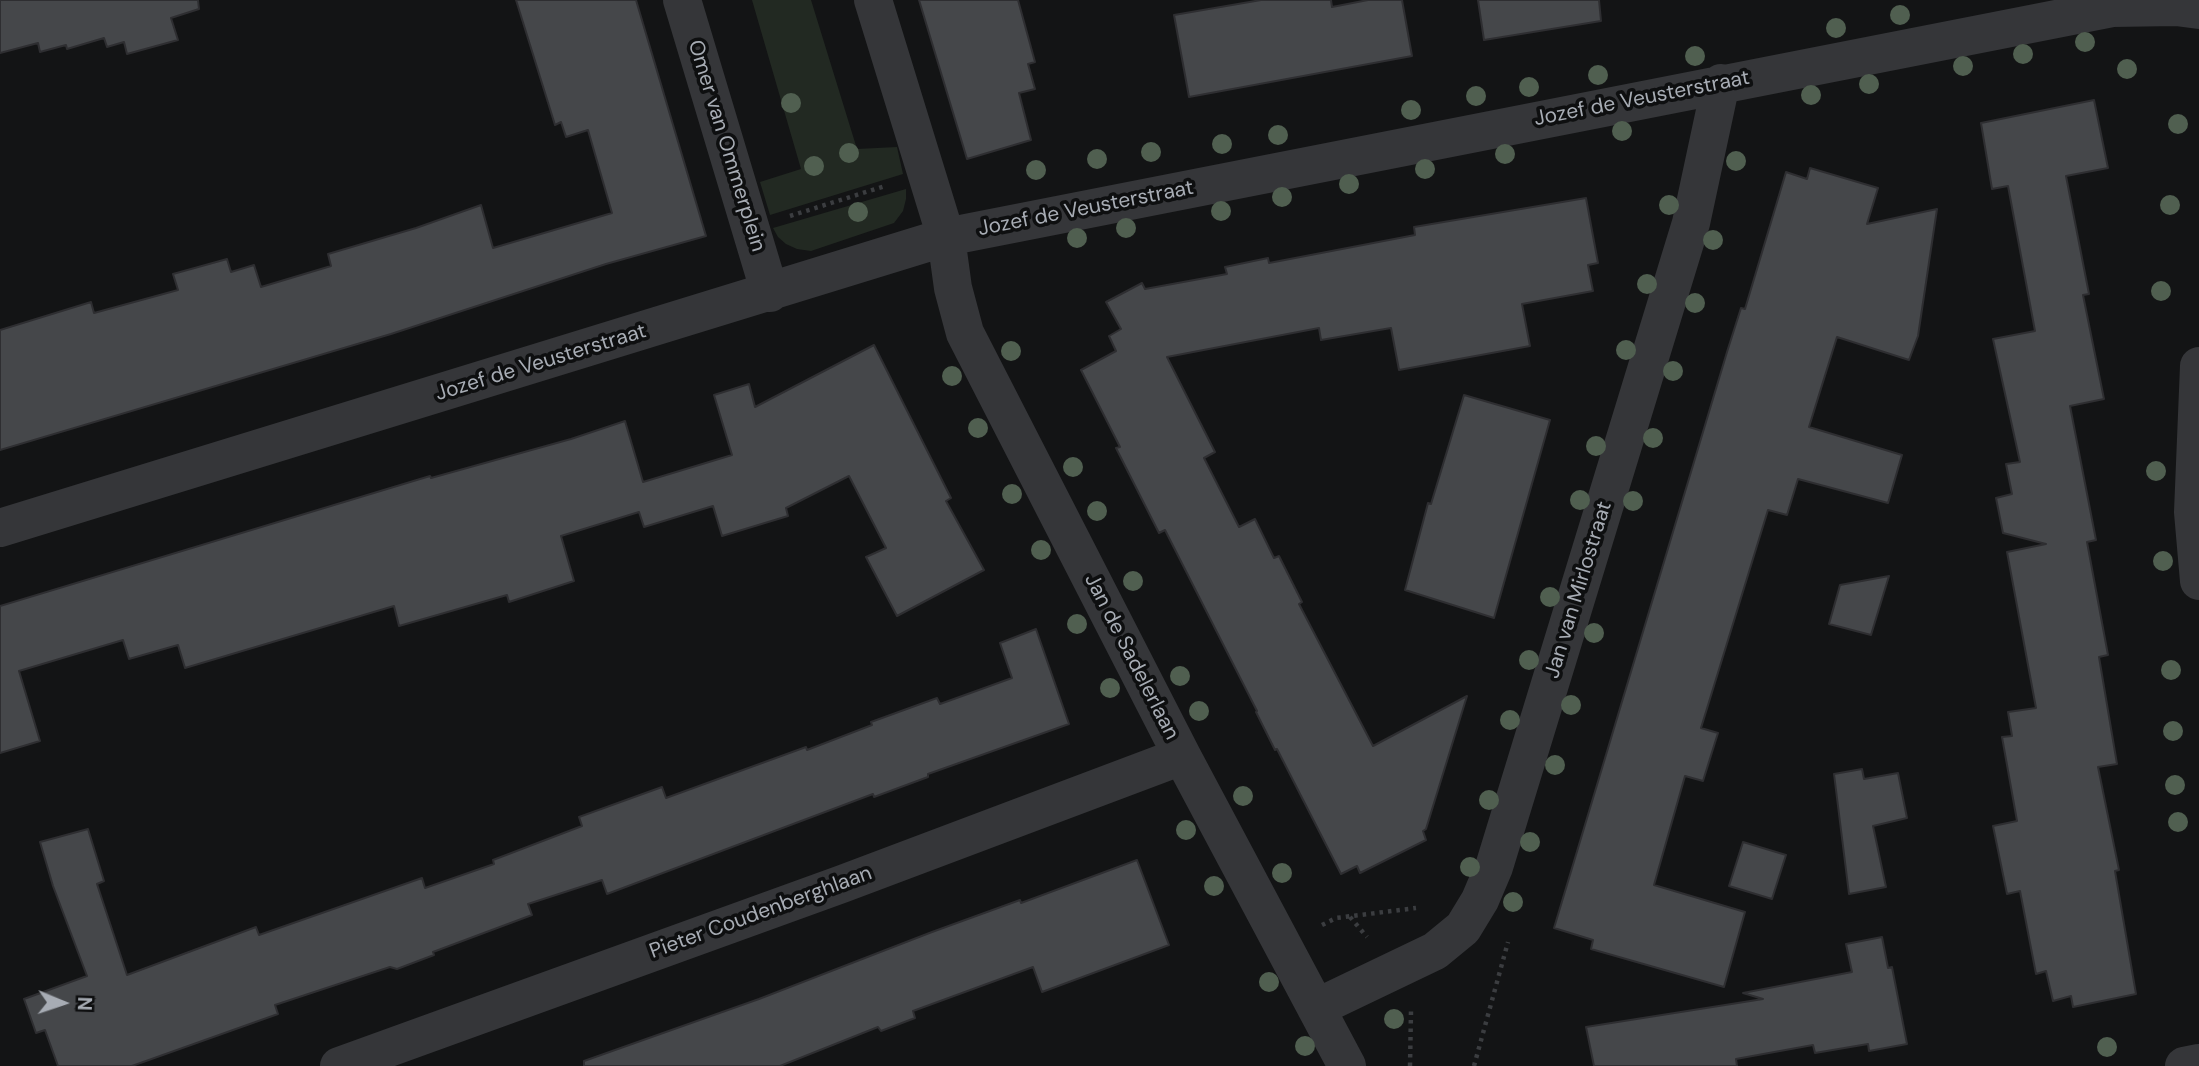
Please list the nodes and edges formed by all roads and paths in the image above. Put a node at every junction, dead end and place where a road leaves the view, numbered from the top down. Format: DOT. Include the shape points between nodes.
graph roads {
  1 [pos="682,0"];
  2 [pos="873,0"];
  3 [pos="2199,10"];
  4 [pos="1721,83"];
  5 [pos="926,174"];
  6 [pos="750,229"];
  7 [pos="946,237"];
  8 [pos="770,293"];
  9 [pos="2199,366"];
  10 [pos="0,528"];
  11 [pos="2199,581"];
  12 [pos="1182,756"];
  13 [pos="1480,900"];
  14 [pos="1282,943"];
  15 [pos="1316,1008"];
  16 [pos="2199,1063"];
  17 [pos="340,1066"];
  18 [pos="1346,1066"];
  19 [pos="1474,1066"];
  20 [pos="2184,1066"];
  1 -- 6 [label="street, Omer van Ommerplein"];
  2 -- 5 [label="street"];
  3 -- 4 [label="street, Jozef de Veusterstraat" via="2112,8"];
  4 -- 7 [label="street, Jozef de Veusterstraat"];
  4 -- 13 [label="street, Jan van Mirlostraat" via="1692,223"];
  5 -- 6 [label="path"];
  5 -- 7 [label="street"];
  6 -- 8 [label="street, Omer van Ommerplein"];
  7 -- 8 [label="street, Jozef de Veusterstraat"];
  7 -- 12 [label="street, Jan de Sadelerlaan" via="965,333"];
  8 -- 10 [label="street, Jozef de Veusterstraat"];
  9 -- 11 [label="street" via="2193,512"];
  12 -- 14 [label="street, Jan de Sadelerlaan"];
  12 -- 17 [label="street, Pieter Coudenberghlaan"];
  13 -- 14 [label="path" via="1336,918"];
  13 -- 15 [label="street, Jan van Mirlostraat" via="1463,928 1436,951"];
  13 -- 19 [label="path" via="1511,930"];
  14 -- 15 [label="street, Jan de Sadelerlaan"];
  15 -- 18 [label="street, Jan de Sadelerlaan"];
  16 -- 20 [label="street"];
}
